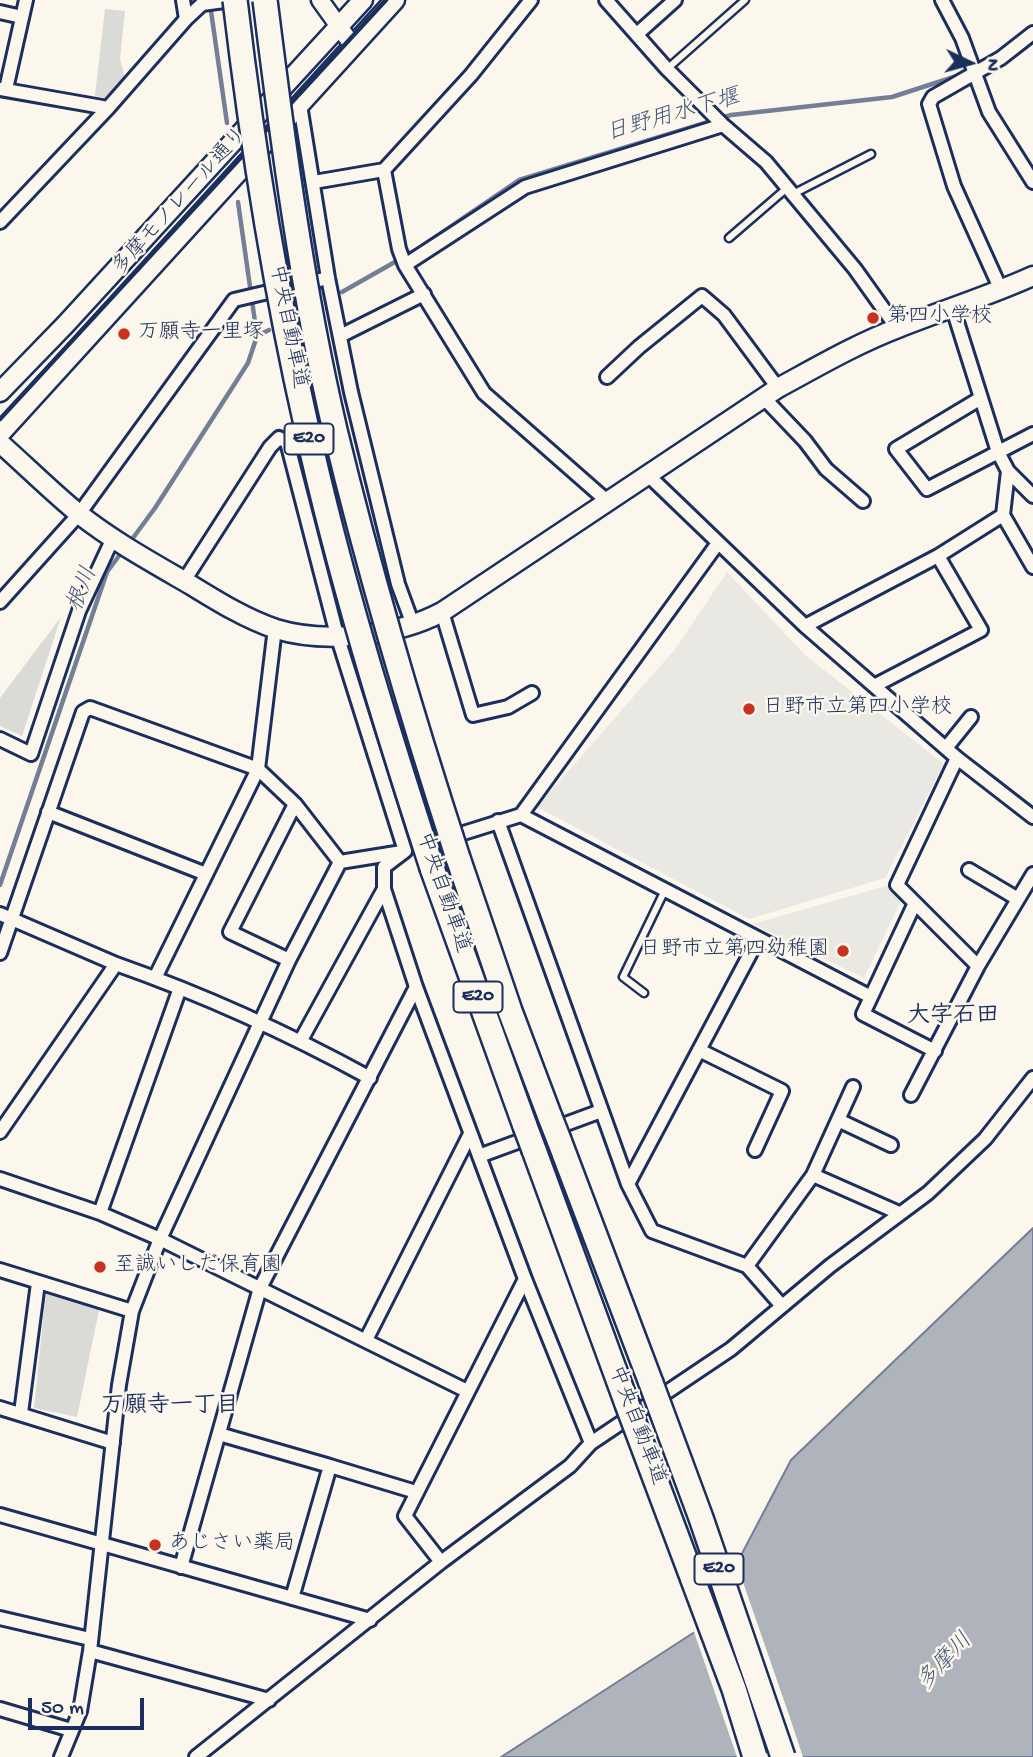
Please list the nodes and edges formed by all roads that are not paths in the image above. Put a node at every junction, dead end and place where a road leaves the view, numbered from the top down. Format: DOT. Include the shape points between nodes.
graph roads {
  1 [pos="26,0"];
  2 [pos="183,0"];
  3 [pos="265,0"];
  4 [pos="320,0"];
  5 [pos="363,0"];
  6 [pos="395,0"];
  7 [pos="531,0"];
  8 [pos="606,0"];
  9 [pos="675,0"];
  10 [pos="745,0"];
  11 [pos="942,0"];
  12 [pos="229,1"];
  13 [pos="0,12"];
  14 [pos="22,18"];
  15 [pos="186,19"];
  16 [pos="338,28"];
  17 [pos="1033,33"];
  18 [pos="637,34"];
  19 [pos="353,46"];
  20 [pos="667,69"];
  21 [pos="974,73"];
  22 [pos="3,89"];
  23 [pos="300,105"];
  24 [pos="108,108"];
  25 [pos="722,125"];
  26 [pos="240,133"];
  27 [pos="871,154"];
  28 [pos="384,170"];
  29 [pos="1033,181"];
  30 [pos="314,182"];
  31 [pos="790,191"];
  32 [pos="0,222"];
  33 [pos="729,239"];
  34 [pos="405,265"];
  35 [pos="1033,276"];
  36 [pos="328,278"];
  37 [pos="1001,290"];
  38 [pos="424,294"];
  39 [pos="953,309"];
  40 [pos="897,328"];
  41 [pos="340,335"];
  42 [pos="607,377"];
  43 [pos="0,392"];
  44 [pos="771,393"];
  45 [pos="981,397"];
  46 [pos="1033,433"];
  47 [pos="0,434"];
  48 [pos="0,443"];
  49 [pos="998,452"];
  50 [pos="1008,471"];
  51 [pos="648,475"];
  52 [pos="1033,496"];
  53 [pos="607,501"];
  54 [pos="863,501"];
  55 [pos="79,514"];
  56 [pos="1003,515"];
  57 [pos="117,540"];
  58 [pos="718,543"];
  59 [pos="938,556"];
  60 [pos="1033,567"];
  61 [pos="184,581"];
  62 [pos="0,602"];
  63 [pos="442,612"];
  64 [pos="413,625"];
  65 [pos="805,626"];
  66 [pos="275,628"];
  67 [pos="337,635"];
  68 [pos="874,686"];
  69 [pos="532,693"];
  70 [pos="971,717"];
  71 [pos="0,740"];
  72 [pos="946,748"];
  73 [pos="957,758"];
  74 [pos="258,769"];
  75 [pos="295,804"];
  76 [pos="48,812"];
  77 [pos="521,815"];
  78 [pos="1033,817"];
  79 [pos="498,821"];
  80 [pos="405,851"];
  81 [pos="340,862"];
  82 [pos="969,870"];
  83 [pos="206,874"];
  84 [pos="1033,874"];
  85 [pos="384,889"];
  86 [pos="665,890"];
  87 [pos="1018,900"];
  88 [pos="914,905"];
  89 [pos="5,917"];
  90 [pos="758,939"];
  91 [pos="0,953"];
  92 [pos="289,960"];
  93 [pos="116,964"];
  94 [pos="978,966"];
  95 [pos="155,978"];
  96 [pos="416,987"];
  97 [pos="180,988"];
  98 [pos="644,993"];
  99 [pos="871,997"];
  100 [pos="261,1022"];
  101 [pos="302,1040"];
  102 [pos="699,1050"];
  103 [pos="935,1051"];
  104 [pos="370,1078"];
  105 [pos="1033,1078"];
  106 [pos="853,1087"];
  107 [pos="911,1096"];
  108 [pos="601,1111"];
  109 [pos="838,1119"];
  110 [pos="0,1132"];
  111 [pos="470,1134"];
  112 [pos="891,1145"];
  113 [pos="755,1150"];
  114 [pos="479,1156"];
  115 [pos="813,1175"];
  116 [pos="0,1179"];
  117 [pos="628,1184"];
  118 [pos="100,1213"];
  119 [pos="900,1213"];
  120 [pos="159,1238"];
  121 [pos="747,1266"];
  122 [pos="0,1270"];
  123 [pos="525,1279"];
  124 [pos="38,1283"];
  125 [pos="260,1288"];
  126 [pos="782,1306"];
  127 [pos="132,1311"];
  128 [pos="366,1340"];
  129 [pos="467,1391"];
  130 [pos="0,1408"];
  131 [pos="21,1413"];
  132 [pos="219,1434"];
  133 [pos="113,1443"];
  134 [pos="591,1443"];
  135 [pos="330,1466"];
  136 [pos="416,1492"];
  137 [pos="0,1515"];
  138 [pos="102,1545"];
  139 [pos="441,1562"];
  140 [pos="181,1567"];
  141 [pos="292,1598"];
  142 [pos="0,1618"];
  143 [pos="370,1619"];
  144 [pos="90,1645"];
  145 [pos="269,1700"];
  146 [pos="0,1709"];
  147 [pos="72,1730"];
  148 [pos="61,1757"];
  149 [pos="196,1757"];
  150 [pos="755,1757"];
  151 [pos="783,1757"];
  1 -- 14 [label="street"];
  2 -- 15 [label="street"];
  3 -- 151 [label="highway, 中央自動車道 / E20, bridge" via="305,279 335,428 419,739 510,1011 706,1530"];
  4 -- 16 [label="street"];
  5 -- 16 [label="main road, 多摩モノレール通り"];
  6 -- 19 [label="main road, 多摩モノレール通り"];
  7 -- 28 [label="street" via="471,75"];
  8 -- 18 [label="street"];
  9 -- 18 [label="street"];
  10 -- 20 [label="lane"];
  11 -- 21 [label="street"];
  12 -- 15 [label="street" via="202,4"];
  12 -- 150 [label="highway, 中央自動車道 / E20, bridge" via="307,430 362,646 432,868"];
  13 -- 14 [label="street"];
  14 -- 22 [label="street"];
  15 -- 24 [label="street"];
  16 -- 19 [label="street"];
  16 -- 26 [label="main road, 多摩モノレール通り"];
  17 -- 21 [label="street"];
  18 -- 20 [label="street"];
  19 -- 23 [label="main road, 多摩モノレール通り"];
  20 -- 25 [label="street"];
  21 -- 29 [label="street" via="989,113"];
  21 -- 37 [label="street" via="929,104 954,186"];
  22 -- 24 [label="street"];
  23 -- 26 [label="main road" via="293,86"];
  23 -- 30 [label="street"];
  23 -- 47 [label="main road, 多摩モノレール通り"];
  24 -- 32 [label="street"];
  25 -- 31 [label="street" via="766,162"];
  25 -- 34 [label="street" via="525,187"];
  26 -- 43 [label="main road, 多摩モノレール通り"];
  27 -- 31 [label="lane"];
  28 -- 30 [label="street"];
  28 -- 34 [label="street"];
  30 -- 36 [label="street"];
  31 -- 33 [label="lane" via="759,210"];
  31 -- 40 [label="street"];
  34 -- 38 [label="street"];
  35 -- 37 [label="main road"];
  36 -- 41 [label="street"];
  36 -- 55 [label="street" via="234,300"];
  37 -- 39 [label="main road"];
  38 -- 41 [label="street"];
  38 -- 53 [label="street" via="484,393"];
  39 -- 40 [label="main road"];
  39 -- 45 [label="street"];
  40 -- 44 [label="main road"];
  41 -- 64 [label="street" via="363,448"];
  42 -- 44 [label="street" via="702,296 724,315"];
  44 -- 51 [label="main road"];
  44 -- 54 [label="street" via="826,469"];
  45 -- 49 [label="street"];
  45 -- 49 [label="street" via="896,449 927,489"];
  46 -- 49 [label="street"];
  48 -- 55 [label="main road"];
  49 -- 50 [label="street"];
  50 -- 52 [label="street"];
  50 -- 56 [label="street"];
  51 -- 53 [label="main road"];
  51 -- 58 [label="street"];
  53 -- 63 [label="main road"];
  55 -- 57 [label="main road"];
  55 -- 62 [label="street"];
  56 -- 59 [label="street"];
  56 -- 60 [label="street"];
  57 -- 61 [label="main road"];
  57 -- 71 [label="street" via="79,611 31,754"];
  58 -- 65 [label="street"];
  58 -- 77 [label="street"];
  59 -- 65 [label="street"];
  59 -- 68 [label="street" via="981,630"];
  61 -- 66 [label="main road"];
  61 -- 67 [label="street" via="279,438 287,442"];
  63 -- 64 [label="main road"];
  63 -- 69 [label="street" via="473,715 508,707"];
  64 -- 67 [label="main road"];
  65 -- 68 [label="street"];
  66 -- 67 [label="main road"];
  66 -- 74 [label="street"];
  67 -- 80 [label="street"];
  68 -- 72 [label="street"];
  70 -- 72 [label="street"];
  72 -- 73 [label="street"];
  73 -- 78 [label="street"];
  73 -- 88 [label="street" via="897,885"];
  74 -- 75 [label="street"];
  74 -- 76 [label="street" via="90,708 83,712"];
  74 -- 83 [label="street"];
  75 -- 81 [label="street"];
  75 -- 92 [label="street" via="230,932"];
  76 -- 83 [label="street"];
  76 -- 89 [label="street"];
  77 -- 79 [label="street"];
  77 -- 86 [label="street"];
  79 -- 80 [label="street"];
  79 -- 108 [label="street"];
  80 -- 81 [label="street"];
  80 -- 85 [label="street" via="384,867"];
  81 -- 92 [label="street"];
  82 -- 87 [label="street"];
  83 -- 95 [label="street"];
  84 -- 87 [label="street"];
  85 -- 96 [label="street"];
  85 -- 101 [label="street"];
  86 -- 90 [label="street"];
  86 -- 98 [label="lane" via="623,977"];
  87 -- 94 [label="street"];
  88 -- 94 [label="street"];
  88 -- 99 [label="street"];
  89 -- 91 [label="street"];
  89 -- 93 [label="street"];
  90 -- 99 [label="street"];
  90 -- 102 [label="street"];
  92 -- 100 [label="street"];
  93 -- 95 [label="street"];
  93 -- 110 [label="street"];
  94 -- 103 [label="street"];
  95 -- 97 [label="street"];
  96 -- 104 [label="street"];
  96 -- 111 [label="street"];
  97 -- 100 [label="street"];
  97 -- 118 [label="street"];
  99 -- 103 [label="street" via="863,1014"];
  100 -- 101 [label="street"];
  100 -- 120 [label="street"];
  101 -- 104 [label="street"];
  102 -- 113 [label="street" via="782,1091"];
  102 -- 117 [label="street"];
  103 -- 107 [label="street"];
  104 -- 125 [label="street"];
  105 -- 119 [label="street" via="985,1139"];
  106 -- 109 [label="street"];
  108 -- 114 [label="street"];
  108 -- 117 [label="street"];
  109 -- 112 [label="street"];
  109 -- 115 [label="street"];
  111 -- 114 [label="street"];
  111 -- 128 [label="street"];
  114 -- 123 [label="street"];
  115 -- 119 [label="street"];
  115 -- 121 [label="street"];
  116 -- 118 [label="street"];
  117 -- 121 [label="street" via="652,1231"];
  118 -- 120 [label="street"];
  119 -- 126 [label="street"];
  120 -- 125 [label="street"];
  120 -- 127 [label="street"];
  121 -- 126 [label="street"];
  122 -- 124 [label="street"];
  123 -- 129 [label="street"];
  123 -- 134 [label="street"];
  124 -- 127 [label="street"];
  124 -- 131 [label="street"];
  125 -- 128 [label="street"];
  125 -- 132 [label="street"];
  126 -- 134 [label="street" via="731,1349"];
  127 -- 133 [label="street"];
  128 -- 129 [label="street"];
  129 -- 136 [label="street"];
  130 -- 131 [label="street"];
  131 -- 133 [label="street"];
  132 -- 135 [label="street"];
  132 -- 140 [label="street"];
  133 -- 138 [label="street"];
  134 -- 139 [label="street" via="570,1466"];
  135 -- 136 [label="street"];
  135 -- 141 [label="street"];
  136 -- 139 [label="street" via="405,1516"];
  137 -- 138 [label="street"];
  138 -- 140 [label="street"];
  138 -- 144 [label="street"];
  139 -- 143 [label="street"];
  140 -- 141 [label="street"];
  141 -- 143 [label="street"];
  142 -- 144 [label="street"];
  143 -- 145 [label="street"];
  144 -- 145 [label="street"];
  144 -- 147 [label="street" via="80,1711"];
  145 -- 149 [label="street"];
  146 -- 147 [label="street"];
  147 -- 148 [label="street"];
}
